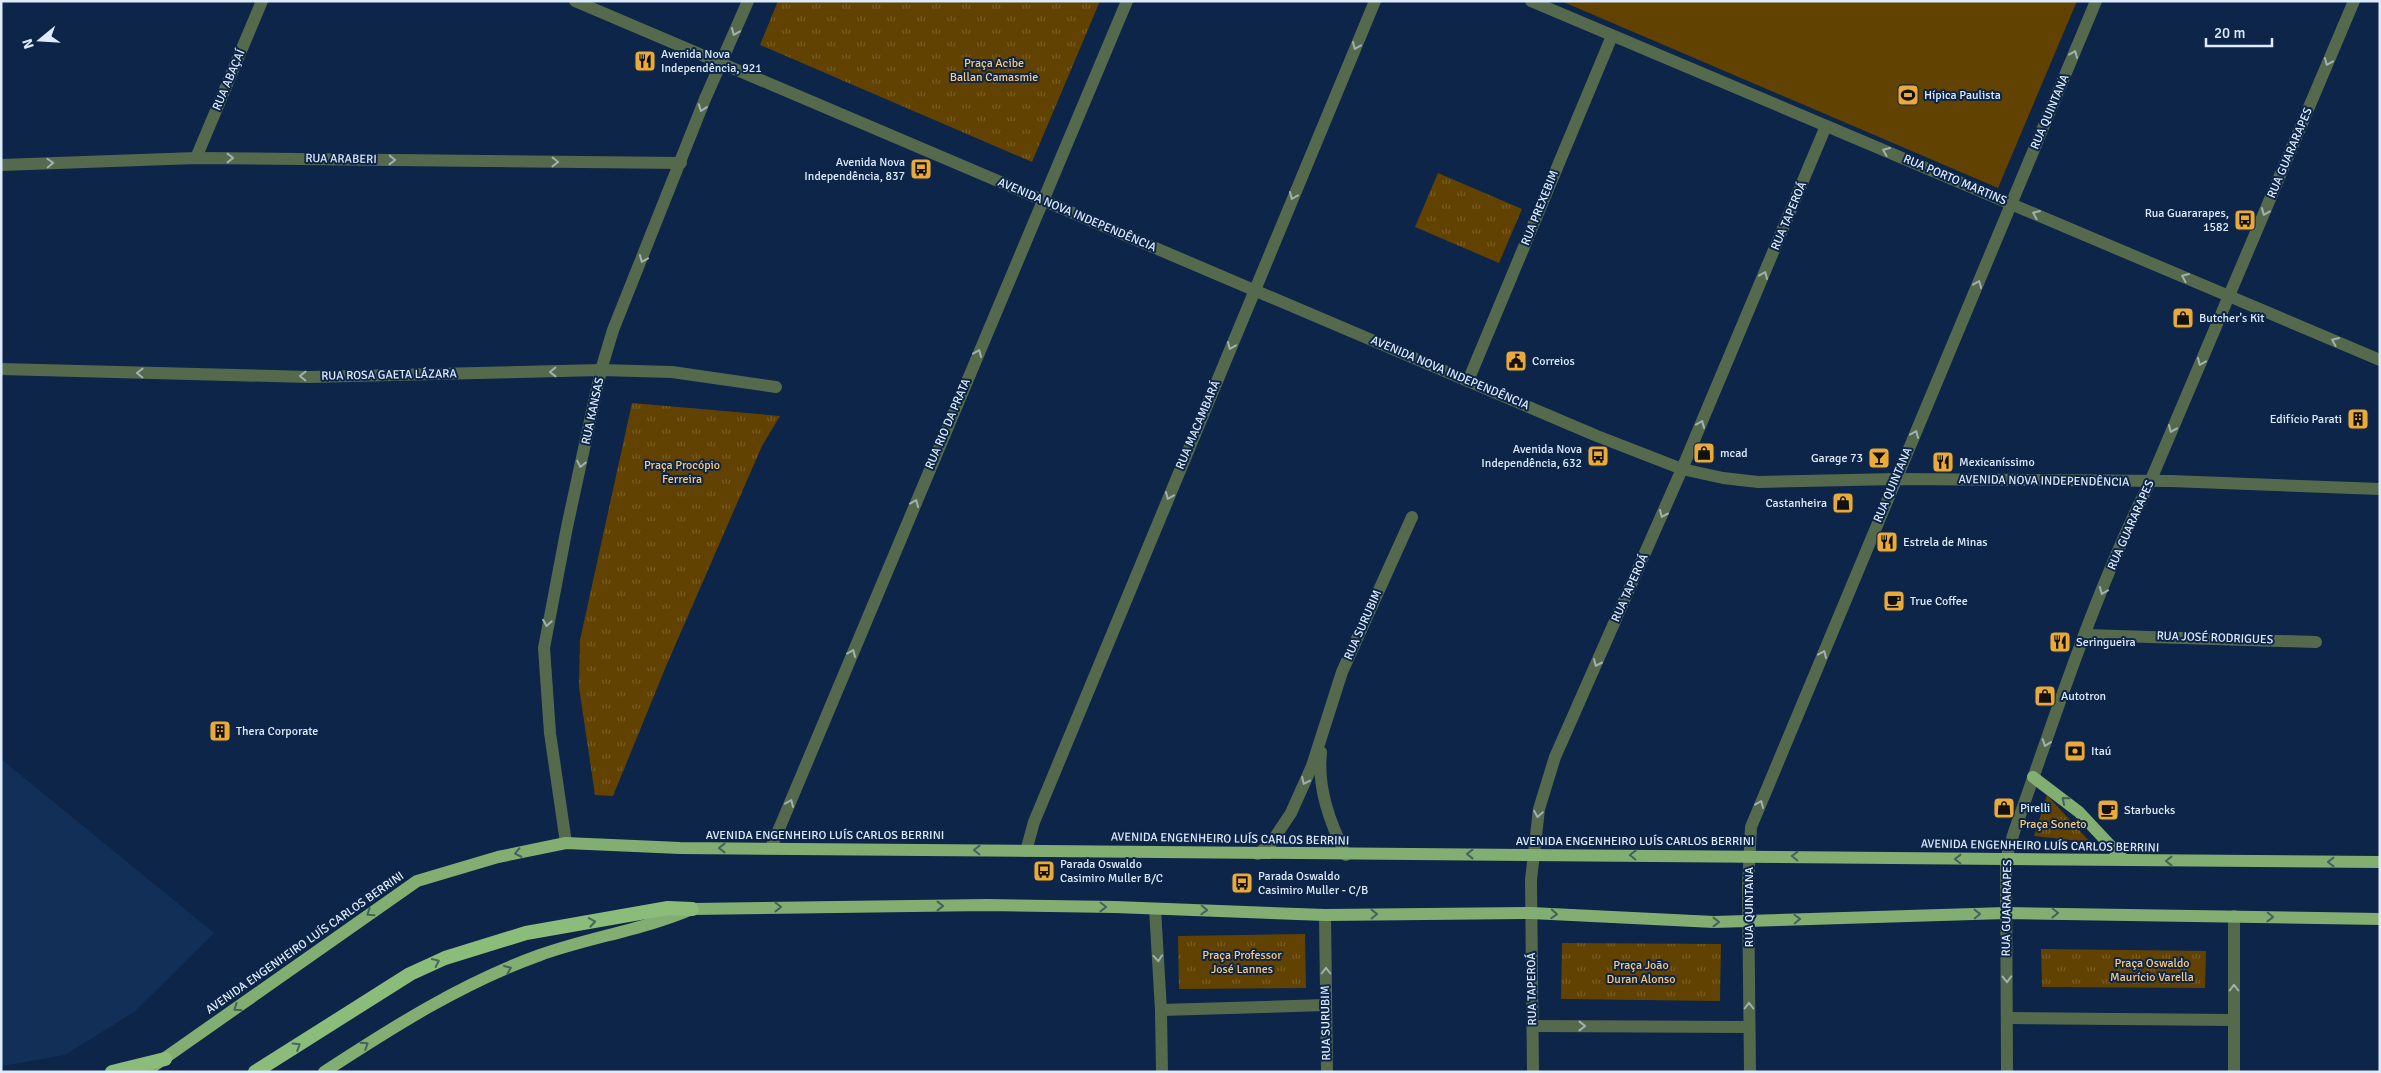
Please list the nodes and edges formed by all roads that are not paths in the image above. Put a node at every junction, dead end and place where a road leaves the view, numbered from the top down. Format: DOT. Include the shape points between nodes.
graph roads {
  1 [pos="262,1"];
  2 [pos="575,1"];
  3 [pos="748,1"];
  4 [pos="1127,1"];
  5 [pos="1375,1"];
  6 [pos="1530,1"];
  7 [pos="2096,1"];
  8 [pos="2354,1"];
  9 [pos="1612,36"];
  10 [pos="722,63"];
  11 [pos="1826,126"];
  12 [pos="196,158"];
  13 [pos="682,163"];
  14 [pos="1,164"];
  15 [pos="1042,201"];
  16 [pos="2011,204"];
  17 [pos="1254,290"];
  18 [pos="2229,296"];
  19 [pos="2380,360"];
  20 [pos="1,369"];
  21 [pos="601,370"];
  22 [pos="1468,381"];
  23 [pos="776,387"];
  24 [pos="1682,469"];
  25 [pos="1896,479"];
  26 [pos="2150,482"];
  27 [pos="2380,489"];
  28 [pos="1412,516"];
  29 [pos="2085,635"];
  30 [pos="2316,642"];
  31 [pos="1322,736"];
  32 [pos="2034,777"];
  33 [pos="566,843"];
  34 [pos="771,848"];
  35 [pos="1026,851"];
  36 [pos="1258,854"];
  37 [pos="1534,854"];
  38 [pos="1346,855"];
  39 [pos="1748,856"];
  40 [pos="2006,859"];
  41 [pos="2124,860"];
  42 [pos="2380,862"];
  43 [pos="692,909"];
  44 [pos="1156,909"];
  45 [pos="1531,913"];
  46 [pos="2006,913"];
  47 [pos="1325,915"];
  48 [pos="2234,916"];
  49 [pos="2380,920"];
  50 [pos="1748,921"];
  51 [pos="1326,1006"];
  52 [pos="1161,1010"];
  53 [pos="2007,1018"];
  54 [pos="2234,1020"];
  55 [pos="1533,1026"];
  56 [pos="1749,1027"];
  57 [pos="165,1059"];
  58 [pos="112,1072"];
  59 [pos="145,1072"];
  60 [pos="255,1072"];
  61 [pos="324,1072"];
  62 [pos="1162,1072"];
  63 [pos="1327,1072"];
  64 [pos="1533,1072"];
  65 [pos="1750,1072"];
  66 [pos="2008,1072"];
  67 [pos="2234,1072"];
  1 -- 12 [label="street, RUA ABAÇAÍ"];
  2 -- 10 [label="street, AVENIDA NOVA INDEPENDÊNCIA"];
  3 -- 10 [label="street, RUA KANSAS, one-way"];
  4 -- 15 [label="street, RUA RIO DA PRATA"];
  5 -- 17 [label="street, RUA MACAMBARÁ, one-way"];
  6 -- 9 [label="street, RUA PORTO MARTINS"];
  16 -- 7 [label="street, RUA QUINTANA, one-way"];
  8 -- 18 [label="street, RUA GUARARAPES, one-way"];
  9 -- 11 [label="street, RUA PORTO MARTINS"];
  9 -- 22 [label="street, RUA PREXEBIM"];
  10 -- 13 [label="street, RUA KANSAS, one-way"];
  10 -- 15 [label="street, AVENIDA NOVA INDEPENDÊNCIA"];
  16 -- 11 [label="street, RUA PORTO MARTINS, one-way"];
  24 -- 11 [label="street, RUA TAPEROÁ, one-way"];
  12 -- 13 [label="street, RUA ARABERI, one-way"];
  14 -- 12 [label="street, RUA ARABERI, one-way"];
  13 -- 21 [label="street, RUA KANSAS, one-way" via="613,330"];
  15 -- 17 [label="street, AVENIDA NOVA INDEPENDÊNCIA"];
  34 -- 15 [label="street, RUA RIO DA PRATA, one-way"];
  18 -- 16 [label="street, RUA PORTO MARTINS, one-way"];
  25 -- 16 [label="street, RUA QUINTANA, one-way"];
  17 -- 22 [label="street, AVENIDA NOVA INDEPENDÊNCIA"];
  17 -- 35 [label="street, RUA MACAMBARÁ, one-way" via="1034,822"];
  19 -- 18 [label="street, RUA PORTO MARTINS, one-way"];
  18 -- 26 [label="street, RUA GUARARAPES, one-way"];
  21 -- 20 [label="street, RUA ROSA GAETA LÁZARA, one-way" via="309,377"];
  21 -- 23 [label="street, RUA ROSA GAETA LÁZARA" via="672,372"];
  21 -- 33 [label="street, RUA KANSAS, one-way" via="551,601 544,648 550,733"];
  22 -- 24 [label="street, AVENIDA NOVA INDEPENDÊNCIA"];
  24 -- 25 [label="street, AVENIDA NOVA INDEPENDÊNCIA" via="1758,482"];
  24 -- 37 [label="street, RUA TAPEROÁ, one-way" via="1555,757 1538,810"];
  25 -- 26 [label="street, AVENIDA NOVA INDEPENDÊNCIA"];
  39 -- 25 [label="street, RUA QUINTANA, one-way" via="1751,827"];
  26 -- 27 [label="street, AVENIDA NOVA INDEPENDÊNCIA"];
  26 -- 29 [label="street, RUA GUARARAPES, one-way"];
  28 -- 31 [label="street, RUA SURUBIM" via="1342,672"];
  29 -- 30 [label="street, RUA JOSÉ RODRIGUES"];
  29 -- 32 [label="street, RUA GUARARAPES, one-way"];
  31 -- 36 [label="street, RUA SURUBIM, one-way" via="1291,813 1271,843"];
  31 -- 38 [label="street, RUA SURUBIM" via="1320,770 1323,797"];
  32 -- 40 [label="street, RUA GUARARAPES"];
  41 -- 32 [label="main road, one-way" via="2079,812"];
  34 -- 33 [label="main road, AVENIDA ENGENHEIRO LUÍS CARLOS BERRINI, one-way"];
  33 -- 57 [label="main road, AVENIDA ENGENHEIRO LUÍS CARLOS BERRINI, one-way" via="498,857 417,881"];
  35 -- 34 [label="main road, AVENIDA ENGENHEIRO LUÍS CARLOS BERRINI, one-way"];
  35 -- 36 [label="main road, AVENIDA ENGENHEIRO LUÍS CARLOS BERRINI"];
  36 -- 38 [label="main road, AVENIDA ENGENHEIRO LUÍS CARLOS BERRINI"];
  37 -- 38 [label="main road, AVENIDA ENGENHEIRO LUÍS CARLOS BERRINI, one-way"];
  39 -- 37 [label="main road, AVENIDA ENGENHEIRO LUÍS CARLOS BERRINI, one-way"];
  37 -- 45 [label="street, RUA TAPEROÁ"];
  40 -- 39 [label="main road, AVENIDA ENGENHEIRO LUÍS CARLOS BERRINI, one-way"];
  39 -- 50 [label="street, RUA QUINTANA"];
  40 -- 41 [label="main road, AVENIDA ENGENHEIRO LUÍS CARLOS BERRINI"];
  40 -- 46 [label="street, RUA GUARARAPES"];
  42 -- 41 [label="main road, AVENIDA ENGENHEIRO LUÍS CARLOS BERRINI, one-way"];
  43 -- 44 [label="main road, one-way" via="987,905"];
  60 -- 43 [label="highway, one-way" via="410,974 445,958 526,933 668,908"];
  61 -- 43 [label="main road, one-way" via="456,991 541,955"];
  44 -- 47 [label="main road, one-way"];
  44 -- 52 [label="street, one-way"];
  47 -- 45 [label="main road, one-way"];
  45 -- 50 [label="main road, one-way"];
  45 -- 55 [label="street, RUA TAPEROÁ"];
  46 -- 48 [label="main road, one-way"];
  50 -- 46 [label="main road, one-way"];
  46 -- 53 [label="street, RUA GUARARAPES, one-way"];
  51 -- 47 [label="street, RUA SURUBIM, one-way"];
  48 -- 49 [label="main road, one-way"];
  54 -- 48 [label="street, one-way"];
  56 -- 50 [label="street, RUA QUINTANA, one-way"];
  51 -- 52 [label="street"];
  51 -- 63 [label="street, RUA SURUBIM"];
  52 -- 62 [label="street"];
  53 -- 54 [label="street"];
  53 -- 66 [label="street, RUA GUARARAPES"];
  54 -- 67 [label="street"];
  55 -- 56 [label="street, one-way"];
  55 -- 64 [label="street, RUA TAPEROÁ"];
  56 -- 65 [label="street, RUA QUINTANA"];
  57 -- 58 [label="highway"];
  57 -- 59 [label="main road, AVENIDA ENGENHEIRO LUÍS CARLOS BERRINI"];
}
